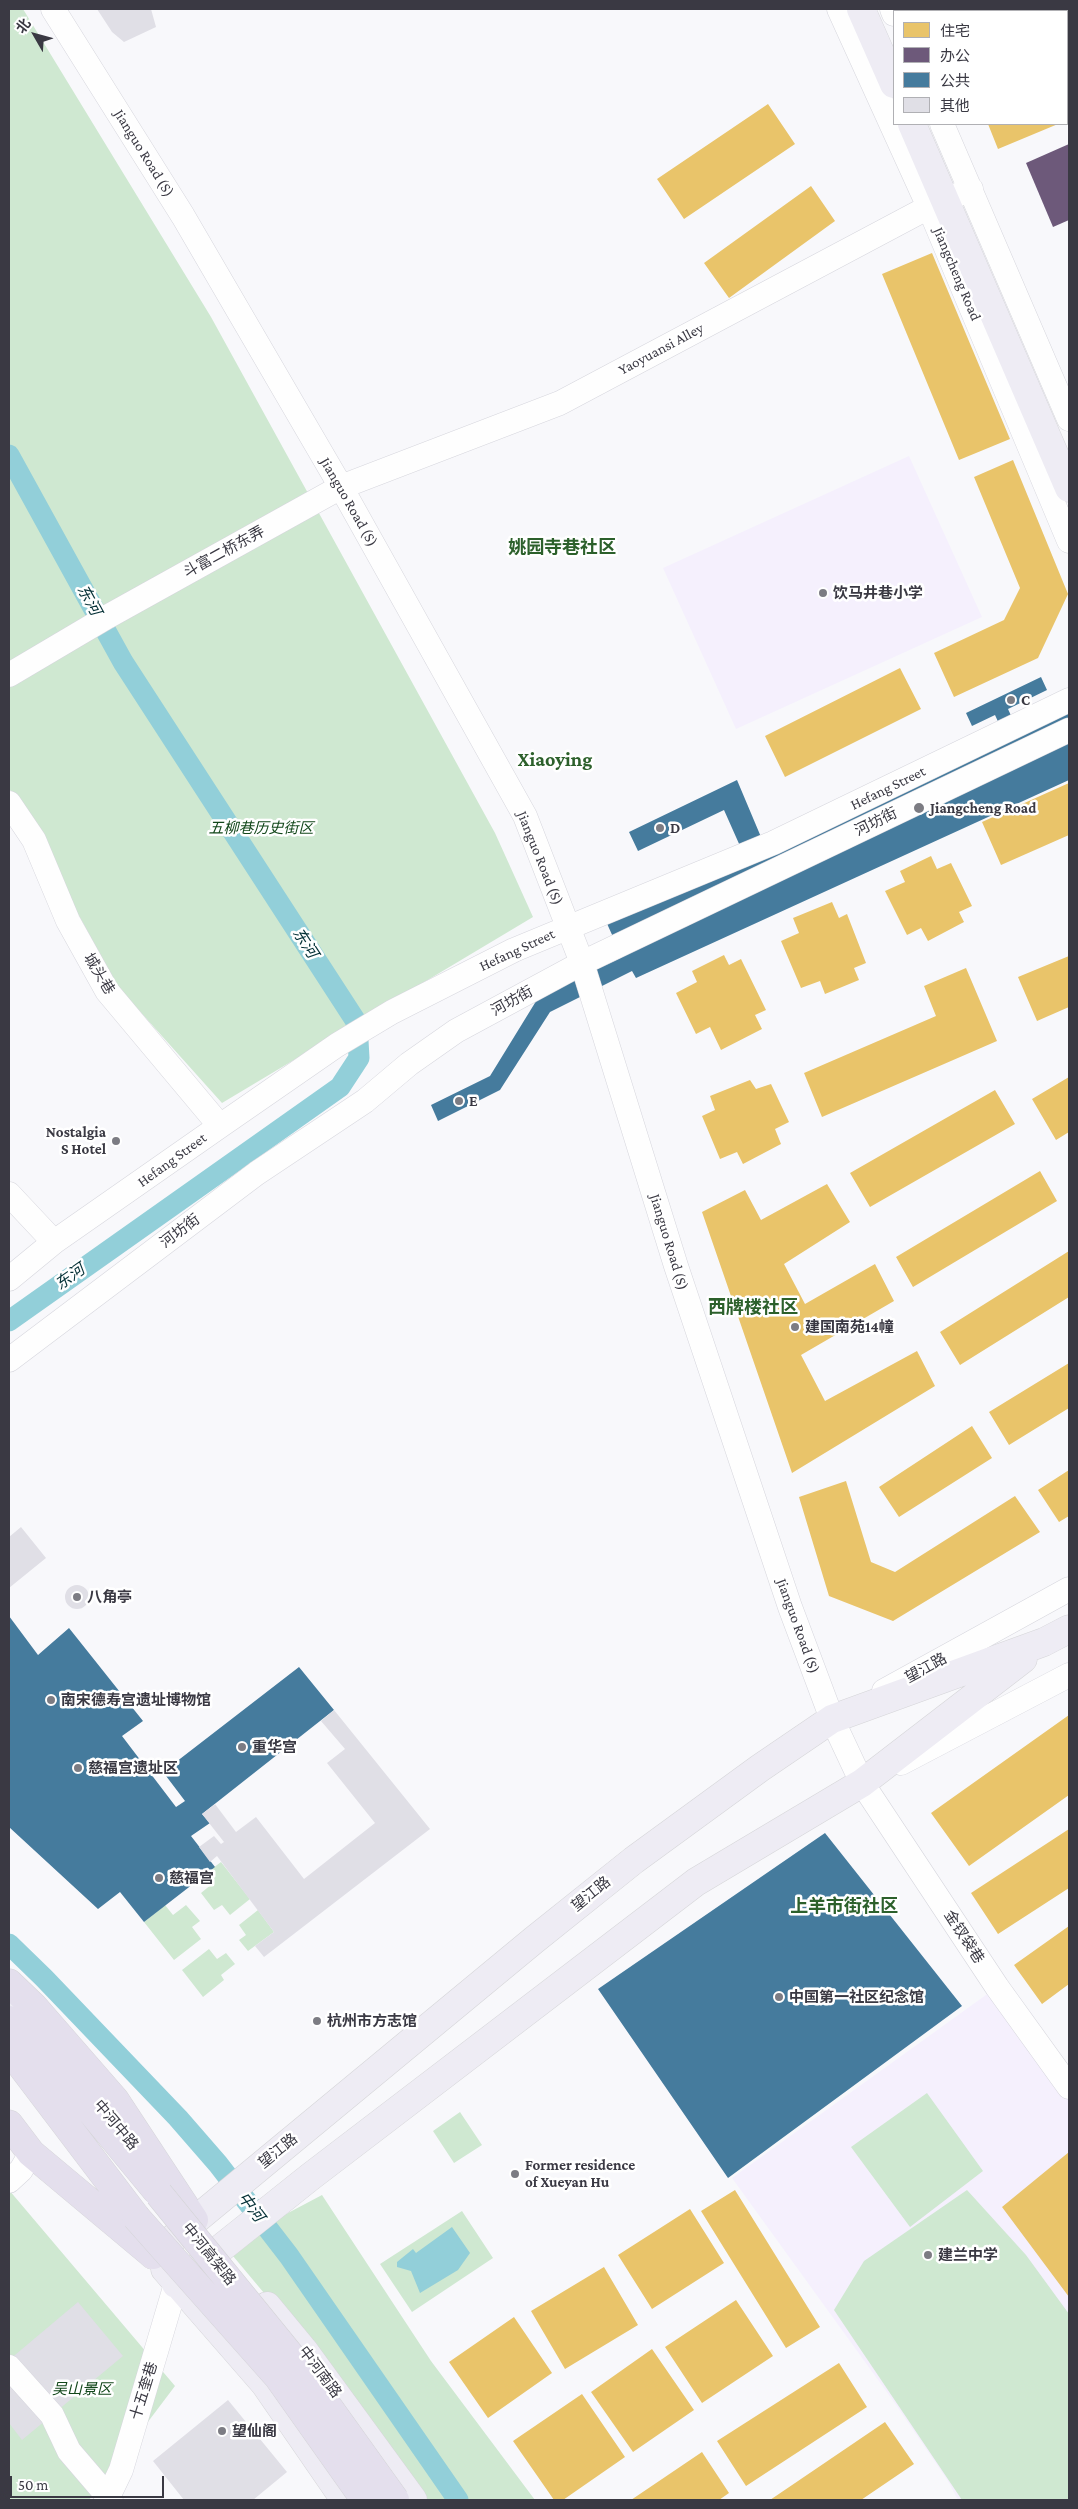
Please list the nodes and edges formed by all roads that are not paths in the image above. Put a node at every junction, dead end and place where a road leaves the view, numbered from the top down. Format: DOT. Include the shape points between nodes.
graph roads {
  1 [pos="53,9"];
  2 [pos="839,9"];
  3 [pos="861,9"];
  4 [pos="893,82"];
  5 [pos="893,116"];
  6 [pos="897,125"];
  7 [pos="912,125"];
  8 [pos="942,125"];
  9 [pos="971,189"];
  10 [pos="937,204"];
  11 [pos="1069,419"];
  12 [pos="341,487"];
  13 [pos="1069,488"];
  14 [pos="1069,541"];
  15 [pos="9,675"];
  16 [pos="1069,700"];
  17 [pos="1069,730"];
  18 [pos="9,804"];
  19 [pos="568,927"];
  20 [pos="582,963"];
  21 [pos="220,1126"];
  22 [pos="9,1194"];
  23 [pos="54,1242"];
  24 [pos="9,1279"];
  25 [pos="9,1360"];
  26 [pos="1069,1589"];
  27 [pos="1069,1628"];
  28 [pos="1044,1642"];
  29 [pos="1069,1675"];
  30 [pos="832,1719"];
  31 [pos="862,1783"];
  32 [pos="9,1982"];
  33 [pos="9,2004"];
  34 [pos="9,2020"];
  35 [pos="9,2053"];
  36 [pos="9,2072"];
  37 [pos="1069,2087"];
  38 [pos="9,2124"];
  39 [pos="31,2153"];
  40 [pos="9,2181"];
  41 [pos="194,2220"];
  42 [pos="220,2249"];
  43 [pos="153,2255"];
  44 [pos="176,2284"];
  45 [pos="9,2367"];
  46 [pos="110,2499"];
  47 [pos="345,2500"];
  48 [pos="365,2500"];
  49 [pos="395,2500"];
  50 [pos="413,2500"];
  1 -- 12 [label="street, Jianguo Road (S)" via="183,216"];
  2 -- 5 [label="street, Jiangcheng Road"];
  3 -- 4 [label="main road"];
  6 -- 10 [label="street, Jiangcheng Road"];
  7 -- 10 [label="main road, Jiangcheng Road"];
  8 -- 9 [label="street"];
  9 -- 10 [label="street, Yaoyuansi Alley"];
  9 -- 11 [label="street"];
  10 -- 12 [label="street, Yaoyuansi Alley" via="560,403"];
  10 -- 13 [label="main road, Jiangcheng Road"];
  10 -- 14 [label="street, Jiangcheng Road"];
  12 -- 15 [label="street, 斗富二桥东弄"];
  12 -- 19 [label="street, Jianguo Road (S)" via="525,816"];
  16 -- 19 [label="street, Hefang Street" via="780,839"];
  17 -- 20 [label="street, 河坊街"];
  18 -- 21 [label="street, 城头巷" via="34,840 68,921 107,991"];
  19 -- 20 [label="street, Jianguo Road (S)"];
  19 -- 21 [label="street, Hefang Street" via="514,950 383,1017"];
  20 -- 25 [label="street, 河坊街" via="456,1031 408,1064 365,1101 257,1173"];
  20 -- 30 [label="street, Jianguo Road (S)" via="676,1266 790,1607"];
  21 -- 23 [label="street, Hefang Street"];
  22 -- 23 [label="street"];
  23 -- 24 [label="street, Hefang Street"];
  26 -- 30 [label="street, 望江路"];
  27 -- 28 [label="main road"];
  28 -- 30 [label="main road"];
  28 -- 31 [label="main road"];
  29 -- 31 [label="street"];
  30 -- 31 [label="street, Jianguo Road (S)"];
  30 -- 41 [label="main road, 望江路" via="719,1796 634,1860"];
  31 -- 37 [label="street, 金钗袋巷" via="997,1987"];
  31 -- 42 [label="main road" via="696,1882"];
  32 -- 41 [label="highway" via="115,2100"];
  33 -- 41 [label="main road, 中河中路" via="39,2033"];
  34 -- 49 [label="highway, 中河高架路, bridge" via="38,2047 225,2273 299,2366"];
  35 -- 48 [label="highway, 中河高架路, bridge" via="136,2217 278,2377"];
  36 -- 43 [label="main road"];
  38 -- 39 [label="highway"];
  39 -- 40 [label="street" via="21,2170"];
  39 -- 43 [label="highway"];
  41 -- 42 [label="main road, 中河中路"];
  41 -- 43 [label="main road, 望江路"];
  42 -- 44 [label="main road"];
  42 -- 50 [label="main road, 中河南路" via="305,2352"];
  43 -- 44 [label="main road"];
  44 -- 46 [label="street, 十五奎巷"];
  44 -- 47 [label="main road" via="265,2384"];
  45 -- 46 [label="street" via="52,2415 69,2451"];
}
